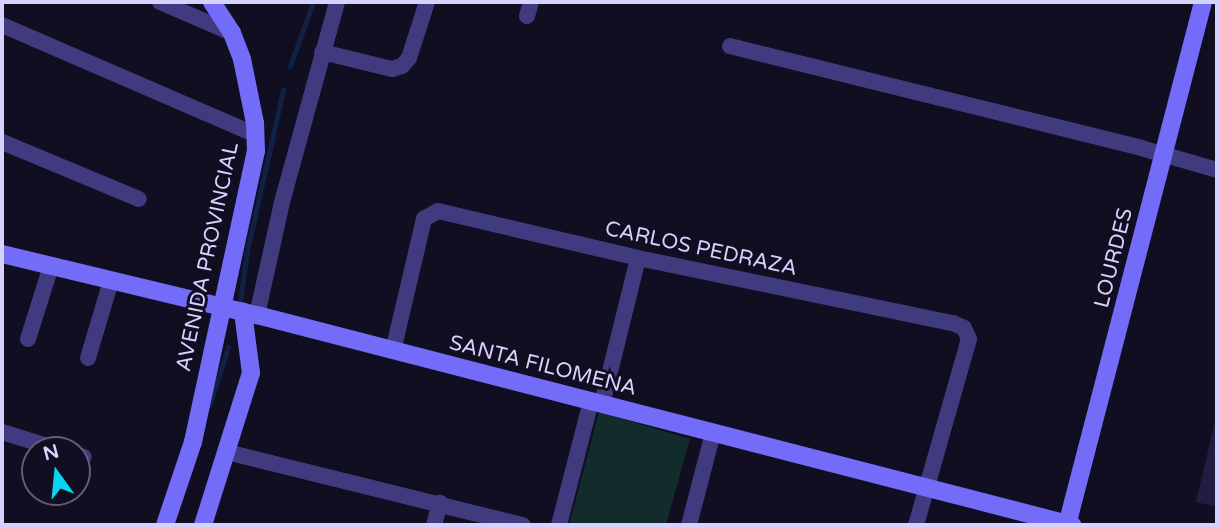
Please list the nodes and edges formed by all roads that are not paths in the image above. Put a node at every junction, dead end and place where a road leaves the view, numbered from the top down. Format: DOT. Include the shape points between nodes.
graph roads {
  1 [pos="160,2"];
  2 [pos="212,2"];
  3 [pos="337,2"];
  4 [pos="427,2"];
  5 [pos="1203,2"];
  6 [pos="2,25"];
  7 [pos="232,33"];
  8 [pos="730,46"];
  9 [pos="322,52"];
  10 [pos="256,135"];
  11 [pos="2,142"];
  12 [pos="1164,155"];
  13 [pos="1217,170"];
  14 [pos="139,199"];
  15 [pos="2,254"];
  16 [pos="638,258"];
  17 [pos="51,266"];
  18 [pos="111,281"];
  19 [pos="221,307"];
  20 [pos="250,314"];
  21 [pos="28,338"];
  22 [pos="393,351"];
  23 [pos="88,358"];
  24 [pos="596,403"];
  25 [pos="2,432"];
  26 [pos="713,433"];
  27 [pos="21,438"];
  28 [pos="227,452"];
  29 [pos="926,488"];
  30 [pos="440,503"];
  31 [pos="165,525"];
  32 [pos="203,525"];
  33 [pos="435,525"];
  34 [pos="523,525"];
  35 [pos="559,525"];
  36 [pos="689,525"];
  37 [pos="916,525"];
  38 [pos="1069,525"];
  1 -- 7 [label="street"];
  2 -- 7 [label="street, AVENIDA PROVINCIAL"];
  3 -- 9 [label="street"];
  4 -- 9 [label="street" via="409,58 402,66 392,69"];
  5 -- 12 [label="street, LOURDES"];
  6 -- 10 [label="street"];
  7 -- 10 [label="street, AVENIDA PROVINCIAL" via="247,76"];
  8 -- 12 [label="street"];
  9 -- 20 [label="street"];
  10 -- 19 [label="street, AVENIDA PROVINCIAL"];
  11 -- 14 [label="street"];
  12 -- 13 [label="street"];
  12 -- 38 [label="street, LOURDES"];
  15 -- 17 [label="street, SANTA FILOMENA"];
  16 -- 22 [label="street, CARLOS PEDRAZA" via="438,211 430,213 424,219"];
  16 -- 24 [label="street"];
  16 -- 29 [label="street, CARLOS PEDRAZA" via="964,328 969,339"];
  17 -- 18 [label="street, SANTA FILOMENA"];
  17 -- 21 [label="street"];
  18 -- 19 [label="street, SANTA FILOMENA"];
  18 -- 23 [label="street"];
  19 -- 20 [label="street, SANTA FILOMENA"];
  19 -- 31 [label="street, AVENIDA PROVINCIAL" via="193,442"];
  20 -- 22 [label="street, SANTA FILOMENA"];
  20 -- 28 [label="street" via="251,373"];
  22 -- 24 [label="street, SANTA FILOMENA"];
  24 -- 26 [label="street, SANTA FILOMENA"];
  24 -- 35 [label="street"];
  25 -- 27 [label="street"];
  26 -- 29 [label="street, SANTA FILOMENA"];
  26 -- 36 [label="street"];
  28 -- 30 [label="street"];
  28 -- 32 [label="street"];
  29 -- 37 [label="street"];
  29 -- 38 [label="street, SANTA FILOMENA"];
  30 -- 33 [label="street"];
  30 -- 34 [label="street"];
}
